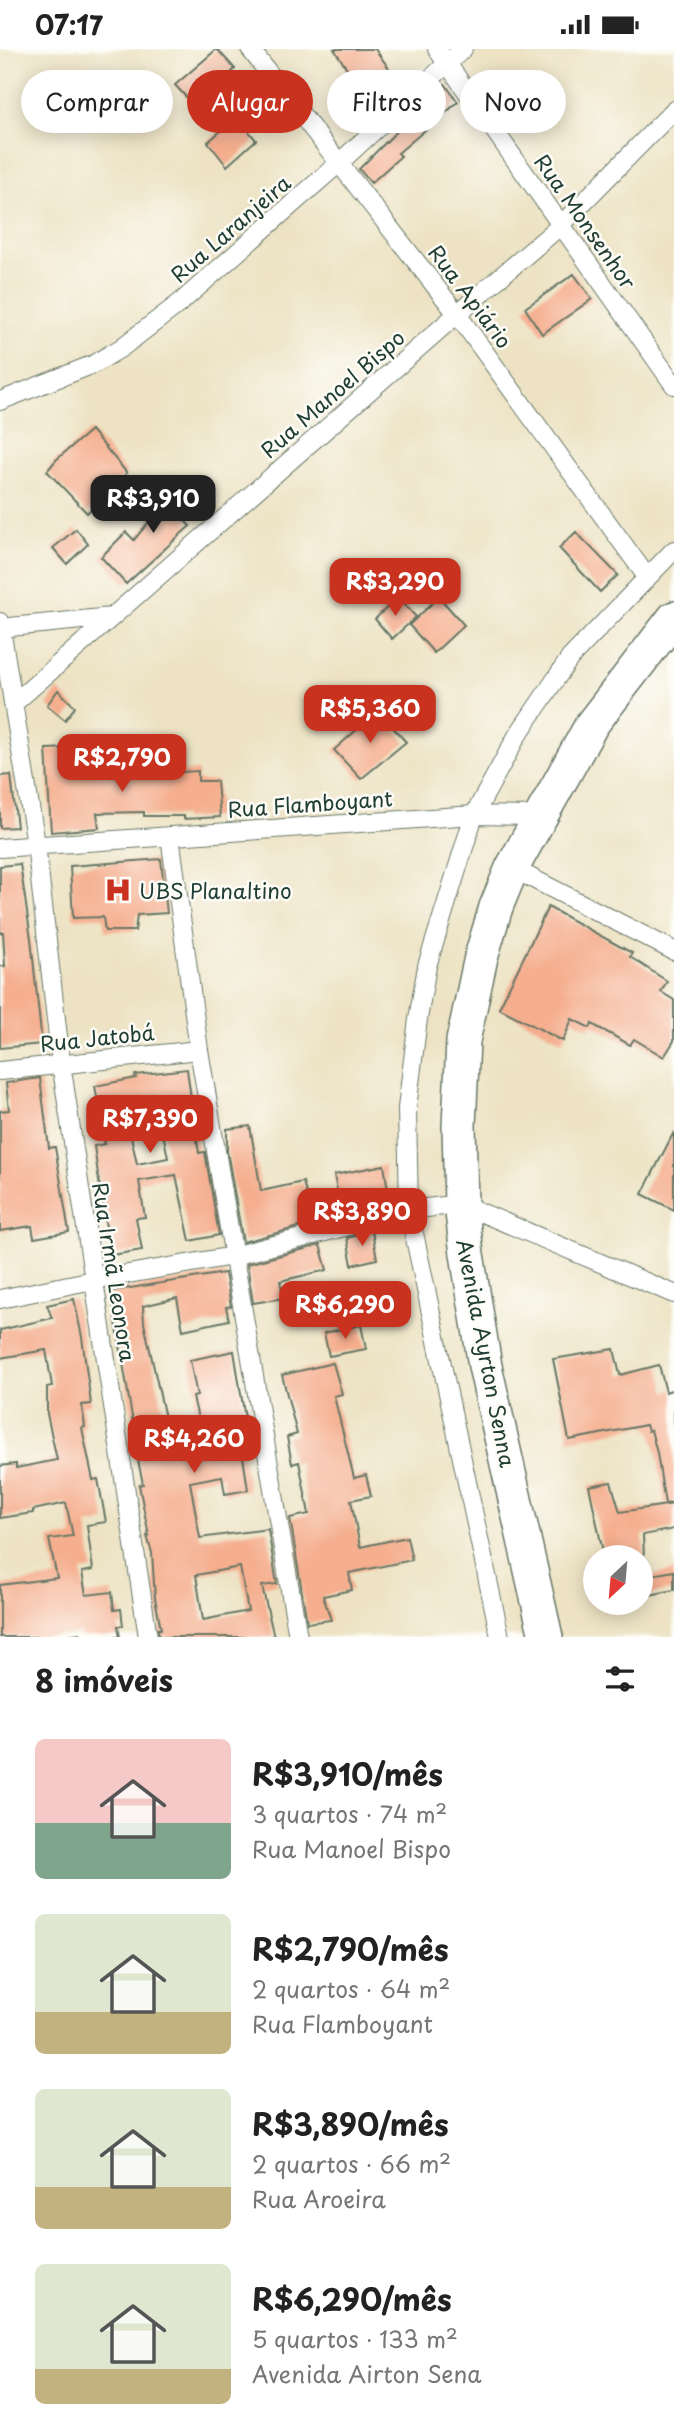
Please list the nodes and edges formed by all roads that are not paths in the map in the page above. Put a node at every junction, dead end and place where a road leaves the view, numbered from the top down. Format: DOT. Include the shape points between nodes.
graph roads {
  1 [pos="250,49"];
  2 [pos="463,49"];
  3 [pos="442,56"];
  4 [pos="674,110"];
  5 [pos="339,163"];
  6 [pos="560,226"];
  7 [pos="457,314"];
  8 [pos="674,385"];
  9 [pos="0,401"];
  10 [pos="674,550"];
  11 [pos="647,577"];
  12 [pos="112,617"];
  13 [pos="0,626"];
  14 [pos="668,636"];
  15 [pos="13,704"];
  16 [pos="474,815"];
  17 [pos="539,816"];
  18 [pos="170,835"];
  19 [pos="36,844"];
  20 [pos="0,848"];
  21 [pos="512,868"];
  22 [pos="674,951"];
  23 [pos="199,1050"];
  24 [pos="61,1063"];
  25 [pos="0,1070"];
  26 [pos="461,1204"];
  27 [pos="409,1210"];
  28 [pos="233,1256"];
  29 [pos="93,1280"];
  30 [pos="674,1294"];
  31 [pos="0,1299"];
  32 [pos="148,1637"];
  33 [pos="298,1637"];
  34 [pos="499,1637"];
  35 [pos="546,1637"];
  1 -- 5 [label="street, Rua Apiário"];
  2 -- 3 [label="street, Rua Laranjeira"];
  3 -- 5 [label="street, Rua Laranjeira"];
  3 -- 6 [label="street, Rua Monsenhor"];
  4 -- 6 [label="street, Rua Manoel Bispo"];
  5 -- 7 [label="street, Rua Apiário"];
  5 -- 9 [label="street, Rua Laranjeira" via="181,302 121,348"];
  6 -- 7 [label="street, Rua Manoel Bispo"];
  6 -- 8 [label="street, Rua Monsenhor"];
  7 -- 11 [label="street, Rua Apiário"];
  7 -- 12 [label="street, Rua Manoel Bispo"];
  10 -- 11 [label="street"];
  11 -- 16 [label="street" via="570,658 517,736"];
  12 -- 13 [label="street"];
  12 -- 15 [label="street, Rua Manoel Bispo"];
  13 -- 15 [label="street, Rua Irmã Leonora"];
  14 -- 17 [label="highway, Avenida Ayrton Senna" via="598,715"];
  15 -- 19 [label="street, Rua Irmã Leonora"];
  16 -- 17 [label="street, Rua Flamboyant"];
  16 -- 18 [label="street, Rua Flamboyant"];
  16 -- 27 [label="street" via="427,966 418,1019 407,1108"];
  17 -- 21 [label="highway, Avenida Ayrton Senna"];
  18 -- 19 [label="street, Rua Flamboyant"];
  18 -- 23 [label="street"];
  19 -- 20 [label="street, Rua Flamboyant"];
  19 -- 24 [label="street, Rua Irmã Leonora"];
  21 -- 22 [label="street"];
  21 -- 26 [label="highway, Avenida Ayrton Senna" via="481,957 463,1041 458,1126"];
  23 -- 24 [label="street, Rua Jatobá"];
  23 -- 28 [label="street"];
  24 -- 25 [label="street, Rua Jatobá"];
  24 -- 29 [label="street, Rua Irmã Leonora"];
  26 -- 27 [label="street"];
  26 -- 30 [label="street"];
  26 -- 35 [label="highway, Avenida Ayrton Senna" via="485,1366"];
  27 -- 28 [label="street"];
  27 -- 34 [label="street"];
  28 -- 29 [label="street"];
  28 -- 33 [label="street"];
  29 -- 31 [label="street"];
  29 -- 32 [label="street, Rua Irmã Leonora"];
}
